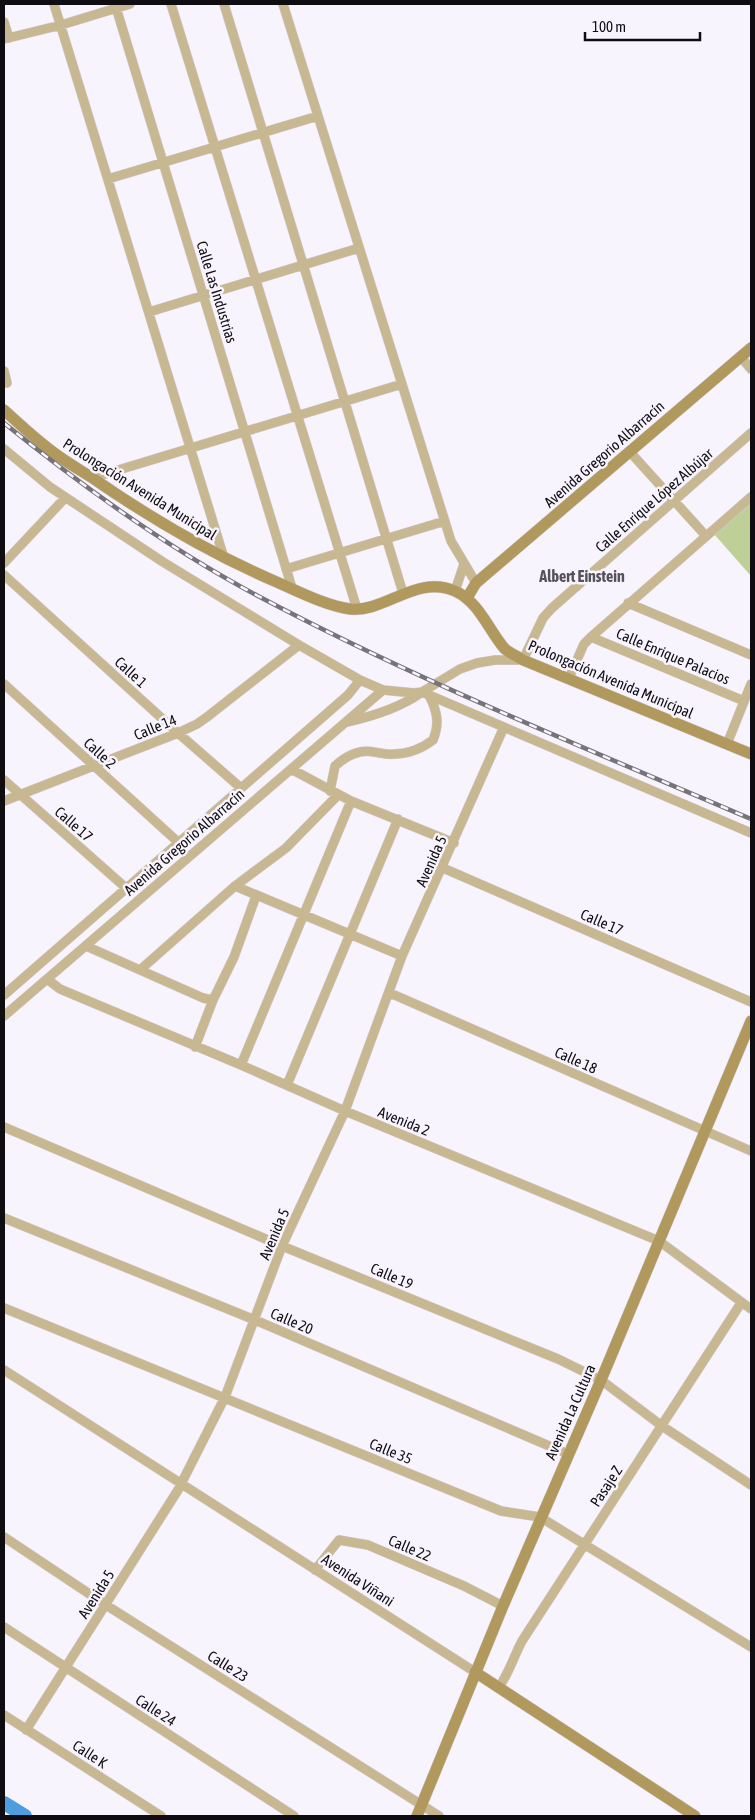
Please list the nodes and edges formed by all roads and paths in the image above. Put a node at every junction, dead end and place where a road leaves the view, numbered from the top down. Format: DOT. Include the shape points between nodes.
graph roads {
  1 [pos="54,4"];
  2 [pos="130,4"];
  3 [pos="171,4"];
  4 [pos="224,4"];
  5 [pos="282,4"];
  6 [pos="116,6"];
  7 [pos="4,22"];
  8 [pos="61,25"];
  9 [pos="6,39"];
  10 [pos="318,116"];
  11 [pos="263,132"];
  12 [pos="215,147"];
  13 [pos="163,162"];
  14 [pos="108,179"];
  15 [pos="360,248"];
  16 [pos="304,265"];
  17 [pos="256,280"];
  18 [pos="204,295"];
  19 [pos="149,312"];
  20 [pos="751,348"];
  21 [pos="741,357"];
  22 [pos="751,369"];
  23 [pos="4,371"];
  24 [pos="7,383"];
  25 [pos="402,384"];
  26 [pos="345,402"];
  27 [pos="4,410"];
  28 [pos="298,416"];
  29 [pos="245,432"];
  30 [pos="748,436"];
  31 [pos="751,446"];
  32 [pos="190,448"];
  33 [pos="4,449"];
  34 [pos="630,452"];
  35 [pos="92,478"];
  36 [pos="751,497"];
  37 [pos="65,498"];
  38 [pos="675,500"];
  39 [pos="445,521"];
  40 [pos="706,536"];
  41 [pos="387,538"];
  42 [pos="340,553"];
  43 [pos="224,558"];
  44 [pos="4,564"];
  45 [pos="464,564"];
  46 [pos="286,569"];
  47 [pos="4,575"];
  48 [pos="476,583"];
  49 [pos="292,588"];
  50 [pos="455,591"];
  51 [pos="404,593"];
  52 [pos="466,598"];
  53 [pos="628,603"];
  54 [pos="357,609"];
  55 [pos="591,637"];
  56 [pos="299,645"];
  57 [pos="751,655"];
  58 [pos="523,660"];
  59 [pos="569,678"];
  60 [pos="360,680"];
  61 [pos="4,684"];
  62 [pos="751,684"];
  63 [pos="383,690"];
  64 [pos="426,694"];
  65 [pos="744,701"];
  66 [pos="345,722"];
  67 [pos="504,727"];
  68 [pos="178,733"];
  69 [pos="727,744"];
  70 [pos="751,754"];
  71 [pos="94,766"];
  72 [pos="292,768"];
  73 [pos="4,780"];
  74 [pos="241,788"];
  75 [pos="334,793"];
  76 [pos="20,795"];
  77 [pos="4,801"];
  78 [pos="351,802"];
  79 [pos="398,819"];
  80 [pos="751,833"];
  81 [pos="178,842"];
  82 [pos="454,843"];
  83 [pos="443,868"];
  84 [pos="235,886"];
  85 [pos="126,888"];
  86 [pos="256,896"];
  87 [pos="304,916"];
  88 [pos="350,935"];
  89 [pos="86,946"];
  90 [pos="402,956"];
  91 [pos="140,970"];
  92 [pos="47,979"];
  93 [pos="390,993"];
  94 [pos="4,995"];
  95 [pos="213,1000"];
  96 [pos="751,1002"];
  97 [pos="4,1016"];
  98 [pos="751,1020"];
  99 [pos="195,1047"];
  100 [pos="241,1065"];
  101 [pos="287,1085"];
  102 [pos="345,1111"];
  103 [pos="4,1127"];
  104 [pos="704,1131"];
  105 [pos="751,1151"];
  106 [pos="4,1218"];
  107 [pos="659,1241"];
  108 [pos="282,1246"];
  109 [pos="751,1301"];
  110 [pos="741,1303"];
  111 [pos="4,1308"];
  112 [pos="751,1309"];
  113 [pos="255,1320"];
  114 [pos="4,1370"];
  115 [pos="601,1380"];
  116 [pos="225,1397"];
  117 [pos="662,1426"];
  118 [pos="568,1454"];
  119 [pos="180,1484"];
  120 [pos="751,1485"];
  121 [pos="540,1517"];
  122 [pos="4,1537"];
  123 [pos="585,1545"];
  124 [pos="316,1570"];
  125 [pos="106,1605"];
  126 [pos="503,1606"];
  127 [pos="4,1627"];
  128 [pos="751,1647"];
  129 [pos="66,1668"];
  130 [pos="475,1672"];
  131 [pos="499,1687"];
  132 [pos="6,1719"];
  133 [pos="26,1730"];
  134 [pos="422,1805"];
  135 [pos="161,1816"];
  136 [pos="294,1816"];
  137 [pos="417,1816"];
  138 [pos="439,1816"];
  139 [pos="696,1816"];
  1 -- 8 [label="street"];
  2 -- 6 [label="street"];
  3 -- 12 [label="street"];
  4 -- 11 [label="street"];
  5 -- 10 [label="street"];
  6 -- 8 [label="street"];
  6 -- 13 [label="street, Calle Las Industrias"];
  7 -- 9 [label="street"];
  8 -- 9 [label="street"];
  8 -- 14 [label="street"];
  10 -- 11 [label="street"];
  10 -- 15 [label="street"];
  11 -- 12 [label="street"];
  11 -- 16 [label="street"];
  12 -- 13 [label="street"];
  12 -- 17 [label="street"];
  13 -- 14 [label="street"];
  13 -- 18 [label="street, Calle Las Industrias"];
  14 -- 19 [label="street"];
  15 -- 16 [label="street"];
  15 -- 25 [label="street"];
  16 -- 17 [label="street"];
  16 -- 26 [label="street"];
  17 -- 18 [label="street"];
  17 -- 28 [label="street"];
  18 -- 19 [label="street"];
  18 -- 29 [label="street, Calle Las Industrias"];
  19 -- 32 [label="street"];
  20 -- 21 [label="street, Avenida Gregorio Albarracín"];
  21 -- 22 [label="street"];
  21 -- 34 [label="street, Avenida Gregorio Albarracín"];
  23 -- 24 [label="street"];
  25 -- 26 [label="street"];
  25 -- 39 [label="street"];
  26 -- 28 [label="street"];
  26 -- 41 [label="street"];
  27 -- 35 [label="street, Prolongación Avenida Municipal" via="45,446"];
  28 -- 29 [label="street"];
  28 -- 42 [label="street"];
  29 -- 32 [label="street"];
  29 -- 46 [label="street, Calle Las Industrias"];
  30 -- 31 [label="street"];
  30 -- 38 [label="street, Calle Enrique López Albújar"];
  32 -- 35 [label="street"];
  32 -- 43 [label="street"];
  33 -- 37 [label="street"];
  34 -- 38 [label="street"];
  34 -- 48 [label="street, Avenida Gregorio Albarracín"];
  35 -- 43 [label="street, Prolongación Avenida Municipal" via="171,529"];
  36 -- 40 [label="street"];
  37 -- 44 [label="street"];
  37 -- 56 [label="street"];
  38 -- 40 [label="street"];
  38 -- 58 [label="street, Calle Enrique López Albújar" via="552,608"];
  39 -- 41 [label="street"];
  39 -- 45 [label="street" via="451,541"];
  40 -- 53 [label="street"];
  41 -- 42 [label="street"];
  41 -- 51 [label="street"];
  42 -- 46 [label="street"];
  42 -- 54 [label="street"];
  43 -- 49 [label="street, Prolongación Avenida Municipal"];
  45 -- 48 [label="street"];
  45 -- 50 [label="street"];
  46 -- 49 [label="street, Calle Las Industrias"];
  47 -- 68 [label="street, Calle 1"];
  48 -- 52 [label="street, Avenida Gregorio Albarracín"];
  49 -- 54 [label="street, Prolongación Avenida Municipal" via="331,604"];
  50 -- 51 [label="street, Prolongación Avenida Municipal" via="435,587"];
  50 -- 52 [label="street, Prolongación Avenida Municipal"];
  51 -- 54 [label="street, Prolongación Avenida Municipal"];
  52 -- 58 [label="street, Prolongación Avenida Municipal" via="505,649"];
  53 -- 55 [label="street"];
  53 -- 57 [label="street"];
  55 -- 59 [label="street" via="584,644"];
  55 -- 65 [label="street, Calle Enrique Palacios"];
  56 -- 60 [label="street"];
  56 -- 68 [label="street, Calle 14" via="202,720"];
  58 -- 59 [label="street, Prolongación Avenida Municipal"];
  58 -- 64 [label="street" via="477,663 460,669"];
  59 -- 69 [label="street, Prolongación Avenida Municipal"];
  60 -- 63 [label="street"];
  60 -- 74 [label="street, Avenida Gregorio Albarracín" via="348,695"];
  61 -- 71 [label="street, Calle 2"];
  62 -- 65 [label="street"];
  63 -- 64 [label="street"];
  63 -- 66 [label="street, Avenida Gregorio Albarracín"];
  64 -- 66 [label="street" via="380,714"];
  64 -- 67 [label="street"];
  64 -- 75 [label="street" via="437,714 438,724 433,740 402,754 352,754 336,766"];
  65 -- 69 [label="street"];
  66 -- 72 [label="street, Avenida Gregorio Albarracín"];
  67 -- 80 [label="street"];
  67 -- 82 [label="street, Avenida 5"];
  68 -- 71 [label="street, Calle 14"];
  68 -- 74 [label="street, Calle 1"];
  69 -- 70 [label="street, Prolongación Avenida Municipal"];
  71 -- 76 [label="street, Calle 14"];
  71 -- 81 [label="street, Calle 2"];
  72 -- 75 [label="street"];
  72 -- 89 [label="street, Avenida Gregorio Albarracín"];
  73 -- 76 [label="street, Calle 17"];
  74 -- 81 [label="street, Avenida Gregorio Albarracín"];
  75 -- 78 [label="street"];
  75 -- 84 [label="street" via="286,848"];
  76 -- 77 [label="street, Calle 14"];
  76 -- 85 [label="street, Calle 17"];
  78 -- 79 [label="street"];
  78 -- 87 [label="street"];
  79 -- 82 [label="street"];
  79 -- 88 [label="street"];
  81 -- 85 [label="street, Avenida Gregorio Albarracín"];
  82 -- 83 [label="street, Avenida 5"];
  83 -- 90 [label="street, Avenida 5"];
  83 -- 96 [label="street, Calle 17"];
  84 -- 86 [label="street"];
  84 -- 91 [label="street"];
  85 -- 94 [label="street, Avenida Gregorio Albarracín"];
  86 -- 87 [label="street"];
  86 -- 95 [label="street" via="234,957"];
  87 -- 88 [label="street"];
  87 -- 100 [label="street"];
  88 -- 90 [label="street"];
  88 -- 101 [label="street"];
  89 -- 91 [label="street"];
  89 -- 92 [label="street, Avenida Gregorio Albarracín"];
  90 -- 93 [label="street, Avenida 5"];
  91 -- 95 [label="street"];
  92 -- 97 [label="street, Avenida Gregorio Albarracín"];
  92 -- 99 [label="street, Avenida 2" via="60,989"];
  93 -- 102 [label="street, Avenida 5"];
  93 -- 104 [label="street, Calle 18"];
  95 -- 99 [label="street"];
  98 -- 104 [label="street, Avenida La Cultura"];
  99 -- 100 [label="street, Avenida 2"];
  100 -- 101 [label="street, Avenida 2"];
  101 -- 102 [label="street, Avenida 2"];
  102 -- 107 [label="street, Avenida 2"];
  102 -- 108 [label="street, Avenida 5"];
  103 -- 108 [label="street, Calle 19"];
  104 -- 105 [label="street, Calle 18"];
  104 -- 107 [label="street, Avenida La Cultura"];
  106 -- 113 [label="street, Calle 20"];
  107 -- 110 [label="street, Avenida 2"];
  107 -- 115 [label="street, Avenida La Cultura"];
  108 -- 113 [label="street, Avenida 5"];
  108 -- 115 [label="street, Calle 19" via="558,1359"];
  109 -- 110 [label="street"];
  110 -- 112 [label="street, Avenida 2"];
  110 -- 117 [label="street, Pasaje Z"];
  111 -- 116 [label="street, Calle 35"];
  113 -- 116 [label="street, Avenida 5"];
  113 -- 118 [label="street, Calle 20"];
  114 -- 119 [label="street, Avenida Viñani"];
  115 -- 117 [label="street, Calle 19"];
  115 -- 118 [label="street, Avenida La Cultura"];
  116 -- 119 [label="street, Avenida 5"];
  116 -- 121 [label="street, Calle 35" via="501,1512"];
  117 -- 120 [label="street, Calle 19"];
  117 -- 123 [label="street, Pasaje Z"];
  118 -- 121 [label="street, Avenida La Cultura"];
  119 -- 124 [label="street, Avenida Viñani"];
  119 -- 125 [label="street, Avenida 5"];
  121 -- 123 [label="street, Calle 35"];
  121 -- 126 [label="street, Avenida La Cultura"];
  122 -- 125 [label="street, Calle 23"];
  123 -- 128 [label="street, Calle 35"];
  123 -- 131 [label="street, Pasaje Z" via="522,1641"];
  124 -- 126 [label="street, Calle 22" via="339,1540 368,1544"];
  124 -- 130 [label="street, Avenida Viñani"];
  125 -- 129 [label="street, Avenida 5"];
  125 -- 134 [label="street, Calle 23"];
  126 -- 130 [label="street, Avenida La Cultura"];
  127 -- 129 [label="street, Calle 24"];
  129 -- 133 [label="street, Avenida 5"];
  129 -- 136 [label="street, Calle 24"];
  130 -- 131 [label="street, Avenida Viñani"];
  130 -- 134 [label="street, Avenida La Cultura"];
  131 -- 139 [label="street, Avenida Viñani"];
  132 -- 133 [label="street, Calle K"];
  133 -- 135 [label="street, Calle K"];
  134 -- 137 [label="street, Avenida La Cultura"];
  134 -- 138 [label="street, Calle 23"];
}
